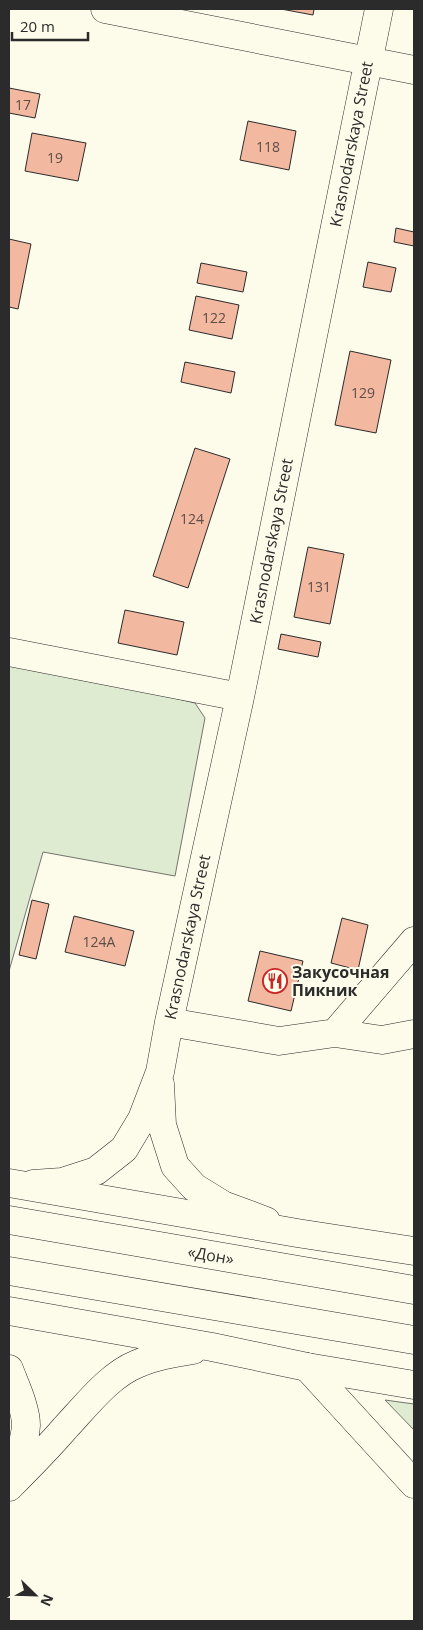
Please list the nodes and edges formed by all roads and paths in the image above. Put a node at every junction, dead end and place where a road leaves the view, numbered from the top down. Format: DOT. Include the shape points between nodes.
graph roads {
  1 [pos="105,9"];
  2 [pos="378,9"];
  3 [pos="368,62"];
  4 [pos="414,70"];
  5 [pos="9,652"];
  6 [pos="240,697"];
  7 [pos="414,941"];
  8 [pos="169,1022"];
  9 [pos="335,1032"];
  10 [pos="414,1034"];
  11 [pos="160,1072"];
  12 [pos="15,1184"];
  13 [pos="9,1220"];
  14 [pos="297,1233"];
  15 [pos="414,1251"];
  16 [pos="9,1271"];
  17 [pos="414,1290"];
  18 [pos="9,1311"];
  19 [pos="414,1340"];
  20 [pos="212,1347"];
  21 [pos="307,1367"];
  22 [pos="9,1369"];
  23 [pos="414,1385"];
  24 [pos="414,1484"];
  1 -- 3 [label="main road"];
  2 -- 3 [label="main road, Krasnodarskaya Street"];
  3 -- 4 [label="main road"];
  3 -- 6 [label="main road, Krasnodarskaya Street"];
  5 -- 6 [label="main road"];
  6 -- 8 [label="main road, Krasnodarskaya Street"];
  7 -- 9 [label="main road"];
  8 -- 9 [label="main road" via="279,1041"];
  8 -- 11 [label="main road, Krasnodarskaya Street"];
  9 -- 10 [label="main road" via="382,1040"];
  11 -- 12 [label="main road" via="142,1119 124,1148 96,1171 62,1182"];
  11 -- 14 [label="main road" via="162,1125 175,1166 194,1187 224,1205"];
  12 -- 14 [label="main road"];
  13 -- 17 [label="main road, «Дон»"];
  14 -- 15 [label="main road"];
  16 -- 19 [label="main road"];
  18 -- 20 [label="main road"];
  20 -- 21 [label="main road"];
  20 -- 22 [label="main road" via="135,1364 116,1377 90,1400 9,1487 26,1424"];
  21 -- 23 [label="main road"];
  21 -- 24 [label="main road"];
}
